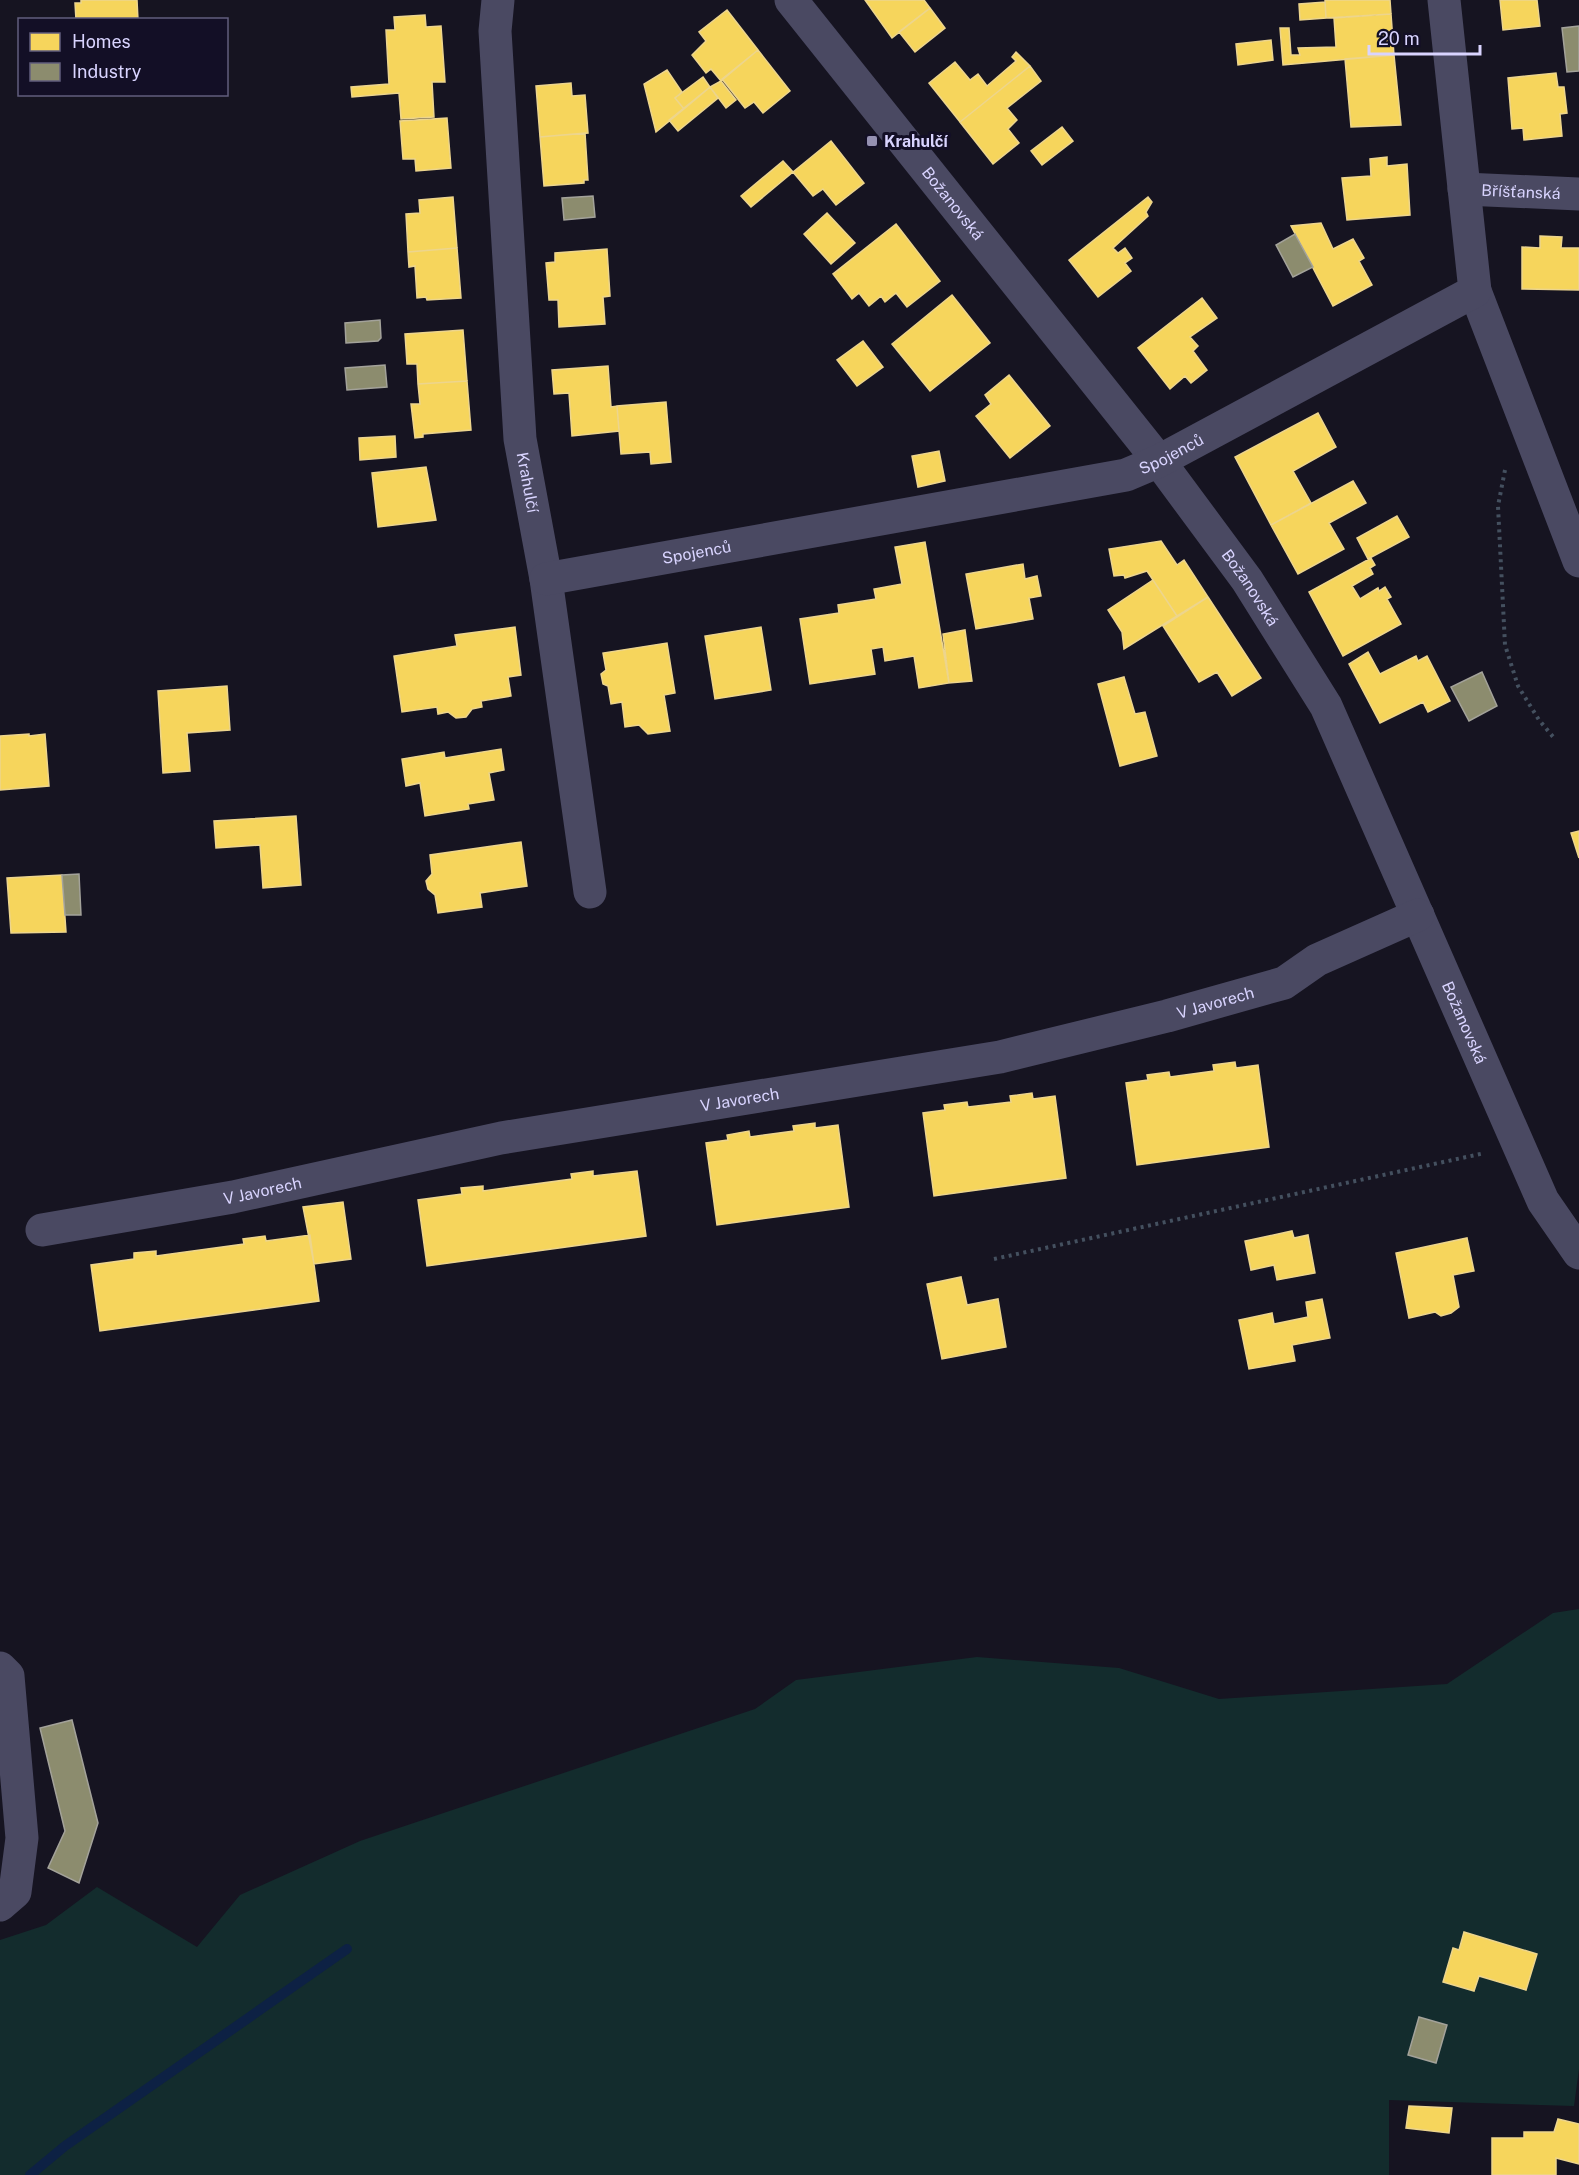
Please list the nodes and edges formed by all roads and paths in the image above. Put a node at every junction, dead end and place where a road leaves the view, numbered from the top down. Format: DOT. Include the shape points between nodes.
graph roads {
  1 [pos="498,0"];
  2 [pos="790,0"];
  3 [pos="1444,0"];
  4 [pos="1464,189"];
  5 [pos="1579,194"];
  6 [pos="1475,291"];
  7 [pos="1524,422"];
  8 [pos="1159,461"];
  9 [pos="1579,561"];
  10 [pos="546,579"];
  11 [pos="1554,738"];
  12 [pos="590,892"];
  13 [pos="1418,915"];
  14 [pos="1518,1145"];
  15 [pos="42,1230"];
  16 [pos="1579,1253"];
  17 [pos="994,1258"];
  18 [pos="0,1668"];
  19 [pos="0,1905"];
  1 -- 10 [label="street, Krahulčí" via="495,31 520,439"];
  2 -- 8 [label="street, Božanovská"];
  3 -- 4 [label="street"];
  4 -- 5 [label="street, Bříšťanská"];
  4 -- 6 [label="street"];
  6 -- 7 [label="street"];
  6 -- 8 [label="street, Spojenců"];
  7 -- 9 [label="street"];
  7 -- 11 [label="path" via="1507,458 1498,506 1504,645 1518,686"];
  8 -- 10 [label="street, Spojenců" via="1126,476"];
  8 -- 13 [label="street, Božanovská" via="1247,580 1326,706"];
  10 -- 12 [label="street, Krahulčí"];
  13 -- 14 [label="street, Božanovská"];
  13 -- 15 [label="street, V Javorech" via="1317,960 1284,983 1000,1057 501,1138 233,1197"];
  14 -- 16 [label="street, Božanovská" via="1543,1201"];
  14 -- 17 [label="path"];
  18 -- 19 [label="street" via="8,1676 22,1838 15,1892"];
}
